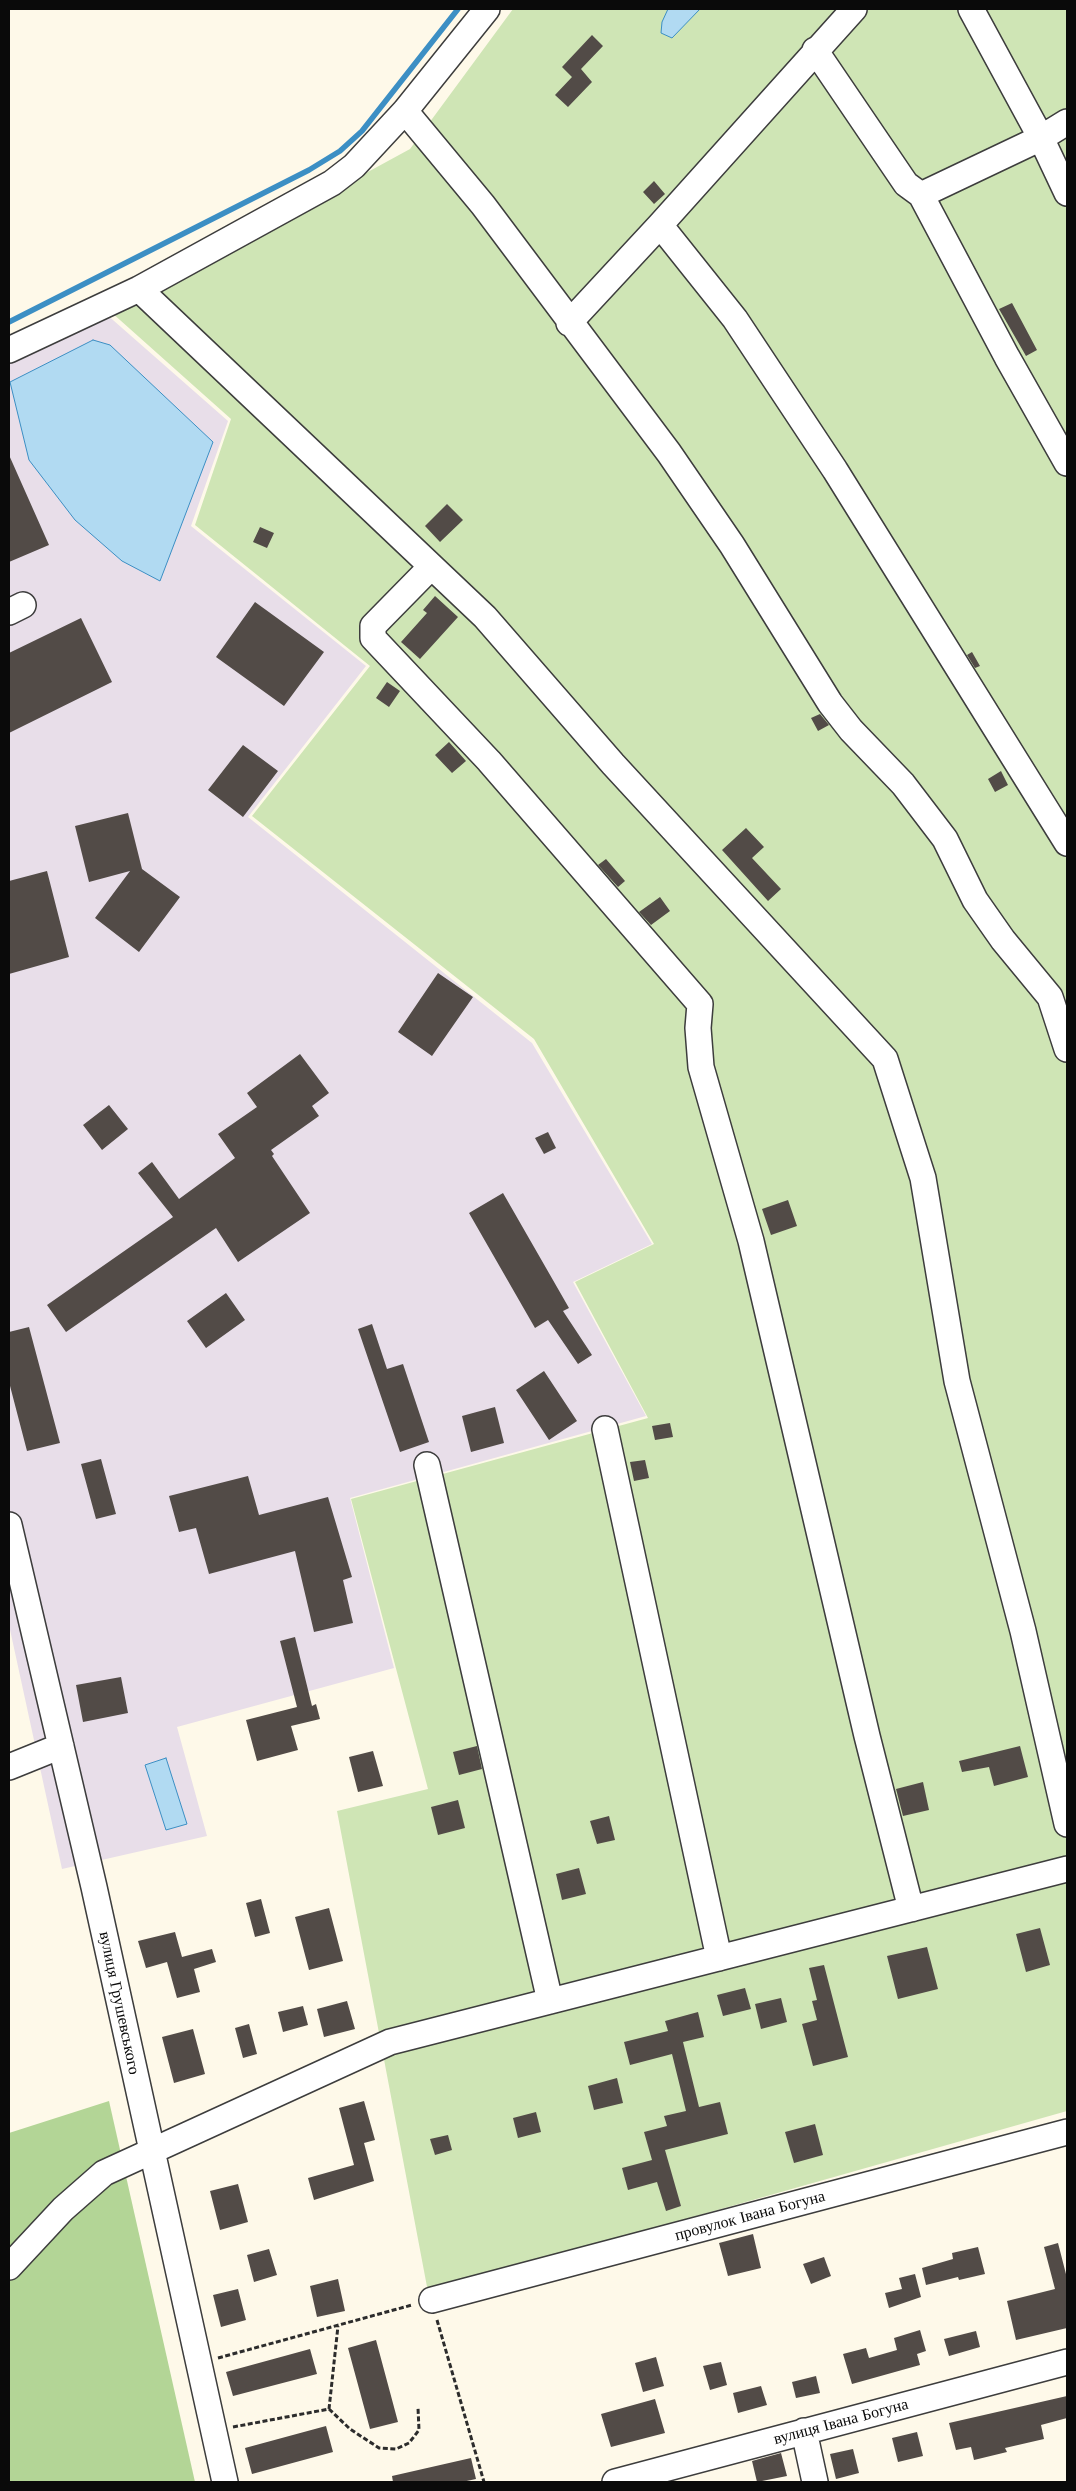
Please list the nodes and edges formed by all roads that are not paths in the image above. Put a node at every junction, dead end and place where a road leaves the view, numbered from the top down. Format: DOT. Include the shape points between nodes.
graph roads {
  1 [pos="488,9"];
  2 [pos="854,9"];
  3 [pos="972,9"];
  4 [pos="816,50"];
  5 [pos="405,111"];
  6 [pos="1067,122"];
  7 [pos="1041,138"];
  8 [pos="1067,193"];
  9 [pos="921,195"];
  10 [pos="660,226"];
  11 [pos="138,289"];
  12 [pos="569,323"];
  13 [pos="9,350"];
  14 [pos="1067,462"];
  15 [pos="426,572"];
  16 [pos="1067,843"];
  17 [pos="1067,1049"];
  18 [pos="605,1429"];
  19 [pos="427,1465"];
  20 [pos="9,1525"];
  21 [pos="16,1588"];
  22 [pos="61,1746"];
  23 [pos="9,1767"];
  24 [pos="1067,1824"];
  25 [pos="1067,1869"];
  26 [pos="912,1908"];
  27 [pos="719,1958"];
  28 [pos="550,2001"];
  29 [pos="1067,2132"];
  30 [pos="152,2151"];
  31 [pos="9,2268"];
  32 [pos="432,2300"];
  33 [pos="1067,2362"];
  34 [pos="804,2431"];
  35 [pos="225,2482"];
  36 [pos="615,2482"];
  37 [pos="815,2482"];
  1 -- 5 [label="street"];
  2 -- 4 [label="street"];
  3 -- 7 [label="street"];
  4 -- 9 [label="street" via="906,184"];
  4 -- 10 [label="street"];
  5 -- 11 [label="street" via="354,166 332,182"];
  5 -- 12 [label="street" via="483,205"];
  6 -- 7 [label="street"];
  7 -- 8 [label="street"];
  7 -- 9 [label="street"];
  9 -- 14 [label="street"];
  10 -- 12 [label="street"];
  10 -- 16 [label="street" via="736,319 835,470"];
  11 -- 13 [label="street"];
  11 -- 24 [label="street" via="485,617 613,764 885,1059 923,1178 957,1381 1023,1631"];
  12 -- 17 [label="street" via="695,491 830,703 903,784 945,839 975,900 1003,940 1050,996"];
  15 -- 26 [label="street" via="373,626 373,638 489,761 700,1004 701,1067 750,1241 867,1736"];
  18 -- 27 [label="street"];
  19 -- 28 [label="street"];
  20 -- 21 [label="street, вулиця Грушевського"];
  21 -- 22 [label="street, вулиця Грушевського"];
  22 -- 23 [label="street"];
  22 -- 30 [label="street, вулиця Грушевського"];
  25 -- 26 [label="street"];
  26 -- 27 [label="street"];
  27 -- 28 [label="street"];
  28 -- 30 [label="street" via="390,2042"];
  29 -- 32 [label="street, провулок Івана Богуна"];
  30 -- 31 [label="street" via="104,2173 63,2209"];
  30 -- 35 [label="street, вулиця Грушевського"];
  33 -- 34 [label="street, вулиця Івана Богуна"];
  34 -- 36 [label="street, вулиця Івана Богуна"];
  34 -- 37 [label="street"];
}
